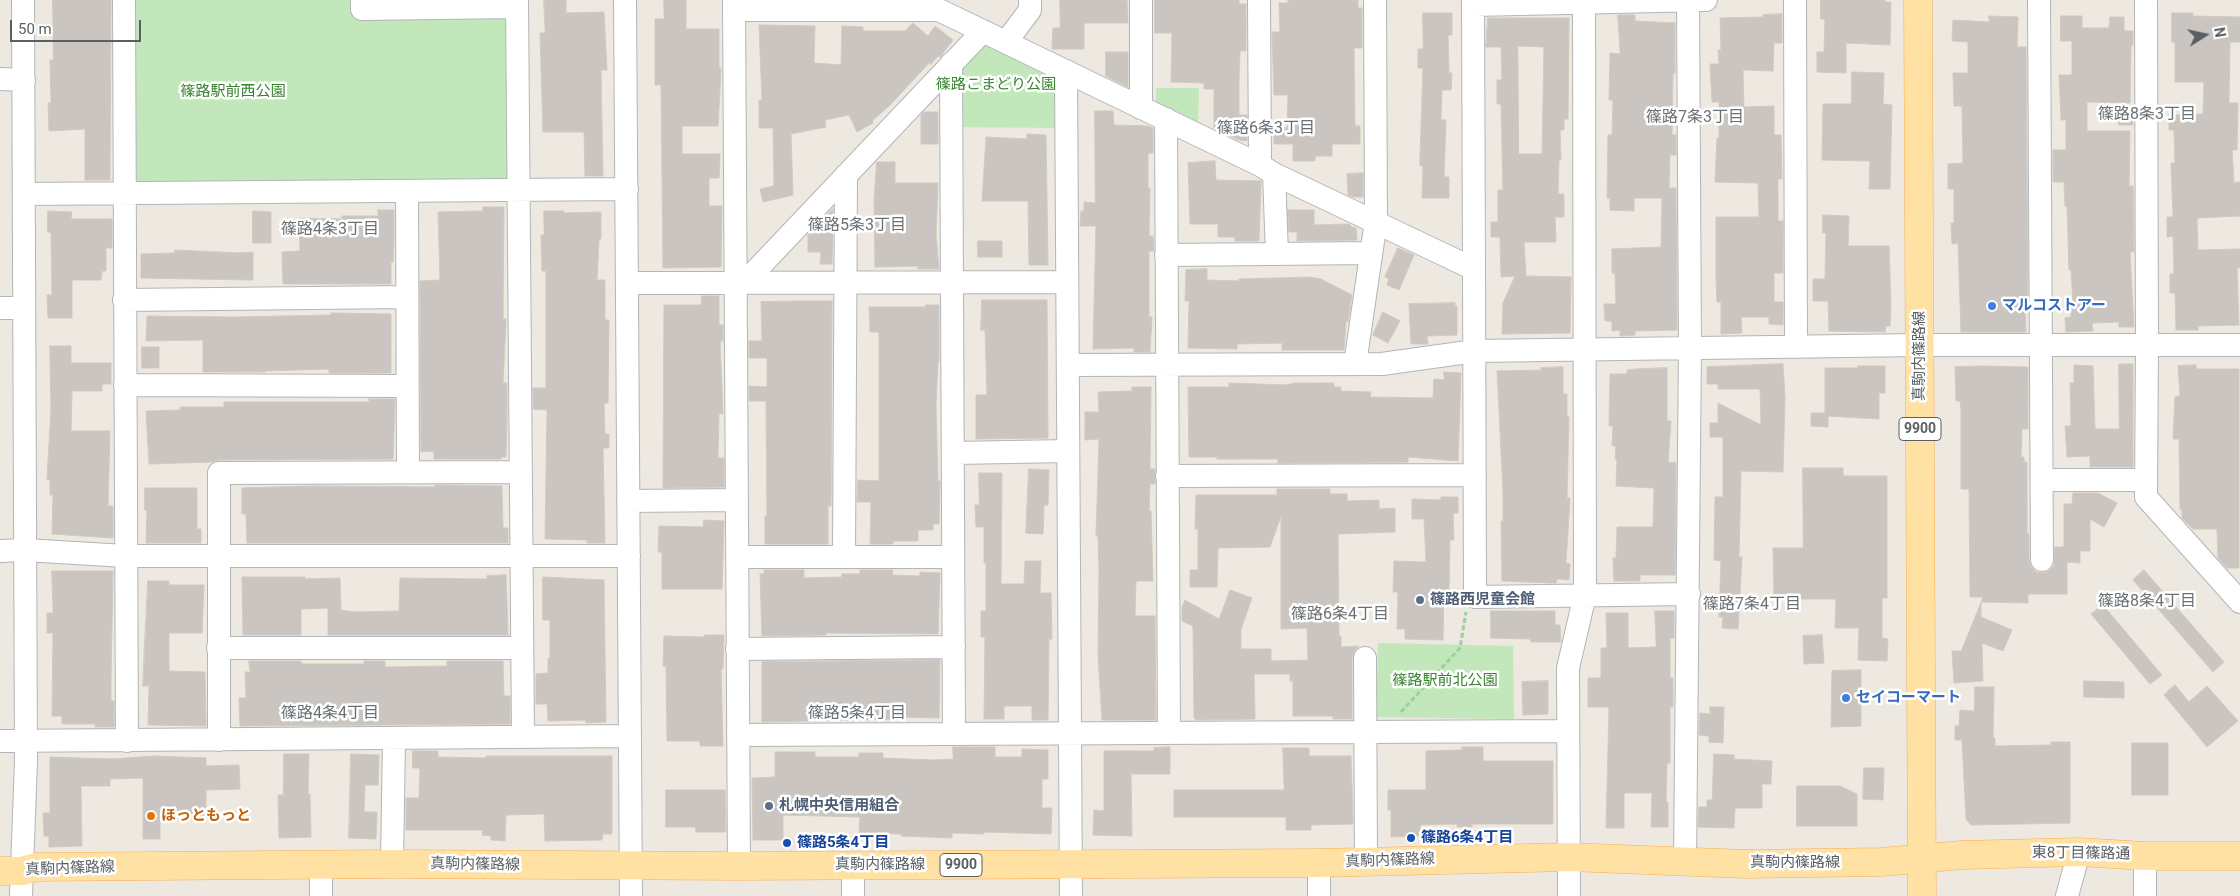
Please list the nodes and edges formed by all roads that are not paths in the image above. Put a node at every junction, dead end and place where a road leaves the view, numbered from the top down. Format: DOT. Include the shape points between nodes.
graph roads {
  1 [pos="23,0"];
  2 [pos="124,0"];
  3 [pos="362,0"];
  4 [pos="625,0"];
  5 [pos="1030,0"];
  6 [pos="1141,0"];
  7 [pos="1259,0"];
  8 [pos="1375,0"];
  9 [pos="1688,0"];
  10 [pos="1706,0"];
  11 [pos="1795,0"];
  12 [pos="1918,0"];
  13 [pos="2039,0"];
  14 [pos="2146,0"];
  15 [pos="1473,2"];
  16 [pos="1584,2"];
  17 [pos="517,3"];
  18 [pos="734,5"];
  19 [pos="983,31"];
  20 [pos="1006,42"];
  21 [pos="951,64"];
  22 [pos="1066,71"];
  23 [pos="0,79"];
  24 [pos="24,80"];
  25 [pos="1141,108"];
  26 [pos="1166,119"];
  27 [pos="1267,169"];
  28 [pos="846,175"];
  29 [pos="626,189"];
  30 [pos="518,190"];
  31 [pos="407,191"];
  32 [pos="24,194"];
  33 [pos="124,194"];
  34 [pos="1376,221"];
  35 [pos="1371,252"];
  36 [pos="1276,254"];
  37 [pos="1166,255"];
  38 [pos="1474,269"];
  39 [pos="740,282"];
  40 [pos="846,282"];
  41 [pos="952,282"];
  42 [pos="1067,282"];
  43 [pos="627,283"];
  44 [pos="406,297"];
  45 [pos="124,300"];
  46 [pos="0,308"];
  47 [pos="24,308"];
  48 [pos="2041,345"];
  49 [pos="2147,345"];
  50 [pos="2240,345"];
  51 [pos="1920,346"];
  52 [pos="1796,347"];
  53 [pos="1690,348"];
  54 [pos="1584,350"];
  55 [pos="1475,351"];
  56 [pos="1355,364"];
  57 [pos="1166,365"];
  58 [pos="1068,366"];
  59 [pos="125,385"];
  60 [pos="407,386"];
  61 [pos="1068,451"];
  62 [pos="953,453"];
  63 [pos="408,472"];
  64 [pos="521,472"];
  65 [pos="1475,475"];
  66 [pos="1167,476"];
  67 [pos="2042,480"];
  68 [pos="2146,480"];
  69 [pos="737,500"];
  70 [pos="628,501"];
  71 [pos="25,550"];
  72 [pos="0,551"];
  73 [pos="125,556"];
  74 [pos="218,556"];
  75 [pos="521,556"];
  76 [pos="629,556"];
  77 [pos="844,556"];
  78 [pos="737,557"];
  79 [pos="953,557"];
  80 [pos="2042,560"];
  81 [pos="1689,594"];
  82 [pos="1585,595"];
  83 [pos="2240,602"];
  84 [pos="954,647"];
  85 [pos="218,648"];
  86 [pos="522,648"];
  87 [pos="737,649"];
  88 [pos="1366,658"];
  89 [pos="1365,731"];
  90 [pos="1568,731"];
  91 [pos="1070,732"];
  92 [pos="1169,732"];
  93 [pos="954,733"];
  94 [pos="738,735"];
  95 [pos="630,736"];
  96 [pos="523,737"];
  97 [pos="394,738"];
  98 [pos="127,740"];
  99 [pos="219,740"];
  100 [pos="0,741"];
  101 [pos="26,741"];
  102 [pos="2079,852"];
  103 [pos="2145,856"];
  104 [pos="2240,856"];
  105 [pos="1569,857"];
  106 [pos="1922,858"];
  107 [pos="1685,861"];
  108 [pos="1366,862"];
  109 [pos="1319,863"];
  110 [pos="321,864"];
  111 [pos="392,864"];
  112 [pos="1070,864"];
  113 [pos="631,866"];
  114 [pos="739,866"];
  115 [pos="853,866"];
  116 [pos="14,879"];
  117 [pos="321,896"];
  118 [pos="631,896"];
  119 [pos="853,896"];
  120 [pos="1071,896"];
  121 [pos="1319,896"];
  122 [pos="1569,896"];
  123 [pos="1922,896"];
  124 [pos="2067,896"];
  125 [pos="2145,896"];
  1 -- 24 [label="street"];
  2 -- 33 [label="street"];
  3 -- 17 [label="street" via="362,9"];
  4 -- 29 [label="street"];
  5 -- 20 [label="street" via="1030,10"];
  6 -- 25 [label="street"];
  7 -- 27 [label="street"];
  8 -- 34 [label="street"];
  9 -- 10 [label="street"];
  9 -- 16 [label="street"];
  9 -- 53 [label="street"];
  11 -- 52 [label="street"];
  12 -- 51 [label="main road, 真駒内篠路線 / 9900"];
  13 -- 48 [label="street"];
  14 -- 49 [label="street"];
  15 -- 16 [label="street"];
  15 -- 38 [label="street"];
  16 -- 54 [label="street"];
  17 -- 30 [label="street"];
  18 -- 19 [label="street" via="939,10"];
  18 -- 39 [label="street"];
  19 -- 20 [label="street"];
  19 -- 21 [label="street"];
  20 -- 22 [label="street"];
  21 -- 28 [label="street"];
  21 -- 41 [label="street"];
  22 -- 25 [label="street"];
  22 -- 42 [label="street"];
  23 -- 24 [label="street"];
  24 -- 32 [label="street"];
  25 -- 26 [label="street"];
  26 -- 27 [label="street"];
  26 -- 37 [label="street"];
  27 -- 34 [label="street"];
  27 -- 36 [label="street"];
  28 -- 39 [label="street"];
  28 -- 40 [label="street"];
  29 -- 30 [label="street"];
  29 -- 43 [label="street"];
  30 -- 31 [label="street"];
  30 -- 64 [label="street"];
  31 -- 33 [label="street"];
  31 -- 44 [label="street"];
  32 -- 33 [label="street"];
  32 -- 47 [label="street"];
  33 -- 45 [label="street"];
  34 -- 35 [label="street"];
  34 -- 38 [label="street"];
  35 -- 36 [label="street"];
  35 -- 56 [label="street"];
  36 -- 37 [label="street"];
  37 -- 57 [label="street"];
  38 -- 55 [label="street"];
  39 -- 40 [label="street"];
  39 -- 43 [label="street"];
  39 -- 69 [label="street"];
  40 -- 41 [label="street"];
  40 -- 77 [label="street"];
  41 -- 42 [label="street"];
  41 -- 62 [label="street"];
  42 -- 58 [label="street"];
  43 -- 70 [label="street"];
  44 -- 45 [label="street"];
  44 -- 60 [label="street"];
  45 -- 59 [label="street"];
  46 -- 47 [label="street"];
  47 -- 71 [label="street"];
  48 -- 49 [label="street"];
  48 -- 51 [label="street"];
  48 -- 67 [label="street"];
  49 -- 50 [label="street"];
  49 -- 68 [label="street"];
  51 -- 52 [label="street"];
  51 -- 106 [label="main road, 真駒内篠路線 / 9900"];
  52 -- 53 [label="street"];
  53 -- 54 [label="street"];
  53 -- 81 [label="street"];
  54 -- 55 [label="street"];
  54 -- 82 [label="street"];
  55 -- 56 [label="street" via="1382,364"];
  55 -- 65 [label="street"];
  56 -- 57 [label="street"];
  57 -- 58 [label="street"];
  57 -- 66 [label="street"];
  58 -- 61 [label="street"];
  59 -- 60 [label="street"];
  59 -- 73 [label="street"];
  60 -- 63 [label="street"];
  61 -- 62 [label="street"];
  61 -- 91 [label="street"];
  62 -- 79 [label="street"];
  63 -- 64 [label="street"];
  63 -- 74 [label="street" via="219,473"];
  64 -- 75 [label="street"];
  65 -- 66 [label="street"];
  65 -- 82 [label="street" via="1474,597"];
  66 -- 92 [label="street"];
  67 -- 68 [label="street"];
  67 -- 80 [label="street"];
  68 -- 83 [label="street" via="2146,497"];
  69 -- 70 [label="street"];
  69 -- 78 [label="street"];
  70 -- 76 [label="street"];
  71 -- 72 [label="street"];
  71 -- 73 [label="street"];
  71 -- 101 [label="street"];
  73 -- 74 [label="street"];
  73 -- 98 [label="street"];
  74 -- 75 [label="street"];
  74 -- 85 [label="street"];
  75 -- 76 [label="street"];
  75 -- 86 [label="street"];
  76 -- 95 [label="street"];
  77 -- 78 [label="street"];
  77 -- 79 [label="street"];
  78 -- 87 [label="street"];
  79 -- 84 [label="street"];
  81 -- 82 [label="street"];
  81 -- 107 [label="street"];
  82 -- 90 [label="street" via="1568,668"];
  84 -- 87 [label="street"];
  84 -- 93 [label="street"];
  85 -- 86 [label="street"];
  85 -- 99 [label="street"];
  86 -- 96 [label="street"];
  87 -- 94 [label="street"];
  88 -- 89 [label="street"];
  89 -- 90 [label="street"];
  89 -- 92 [label="street"];
  89 -- 108 [label="street"];
  90 -- 105 [label="street"];
  91 -- 92 [label="street"];
  91 -- 93 [label="street"];
  91 -- 112 [label="street"];
  93 -- 94 [label="street"];
  94 -- 114 [label="street"];
  95 -- 96 [label="street"];
  95 -- 113 [label="street"];
  96 -- 97 [label="street"];
  97 -- 99 [label="street"];
  97 -- 111 [label="street"];
  98 -- 99 [label="street"];
  98 -- 101 [label="street"];
  100 -- 101 [label="street"];
  101 -- 116 [label="street" via="22,843"];
  102 -- 103 [label="main road, 東8丁目篠路通"];
  102 -- 106 [label="main road, 東8丁目篠路通"];
  102 -- 124 [label="street"];
  103 -- 104 [label="main road, 東8丁目篠路通"];
  103 -- 125 [label="street"];
  105 -- 107 [label="main road, 真駒内篠路線 / 9900"];
  105 -- 108 [label="main road, 真駒内篠路線 / 9900"];
  105 -- 122 [label="street"];
  106 -- 107 [label="main road, 真駒内篠路線 / 9900" via="1746,864"];
  106 -- 123 [label="main road"];
  108 -- 109 [label="main road, 真駒内篠路線 / 9900"];
  109 -- 112 [label="main road, 真駒内篠路線 / 9900"];
  109 -- 121 [label="street"];
  110 -- 111 [label="main road, 真駒内篠路線 / 9900"];
  110 -- 116 [label="main road, 真駒内篠路線 / 9900" via="36,867"];
  110 -- 117 [label="street"];
  111 -- 113 [label="main road, 真駒内篠路線 / 9900"];
  112 -- 115 [label="main road, 真駒内篠路線 / 9900"];
  112 -- 120 [label="street"];
  113 -- 114 [label="main road, 真駒内篠路線 / 9900"];
  113 -- 118 [label="street"];
  114 -- 115 [label="main road, 真駒内篠路線 / 9900"];
  115 -- 119 [label="street"];
}
